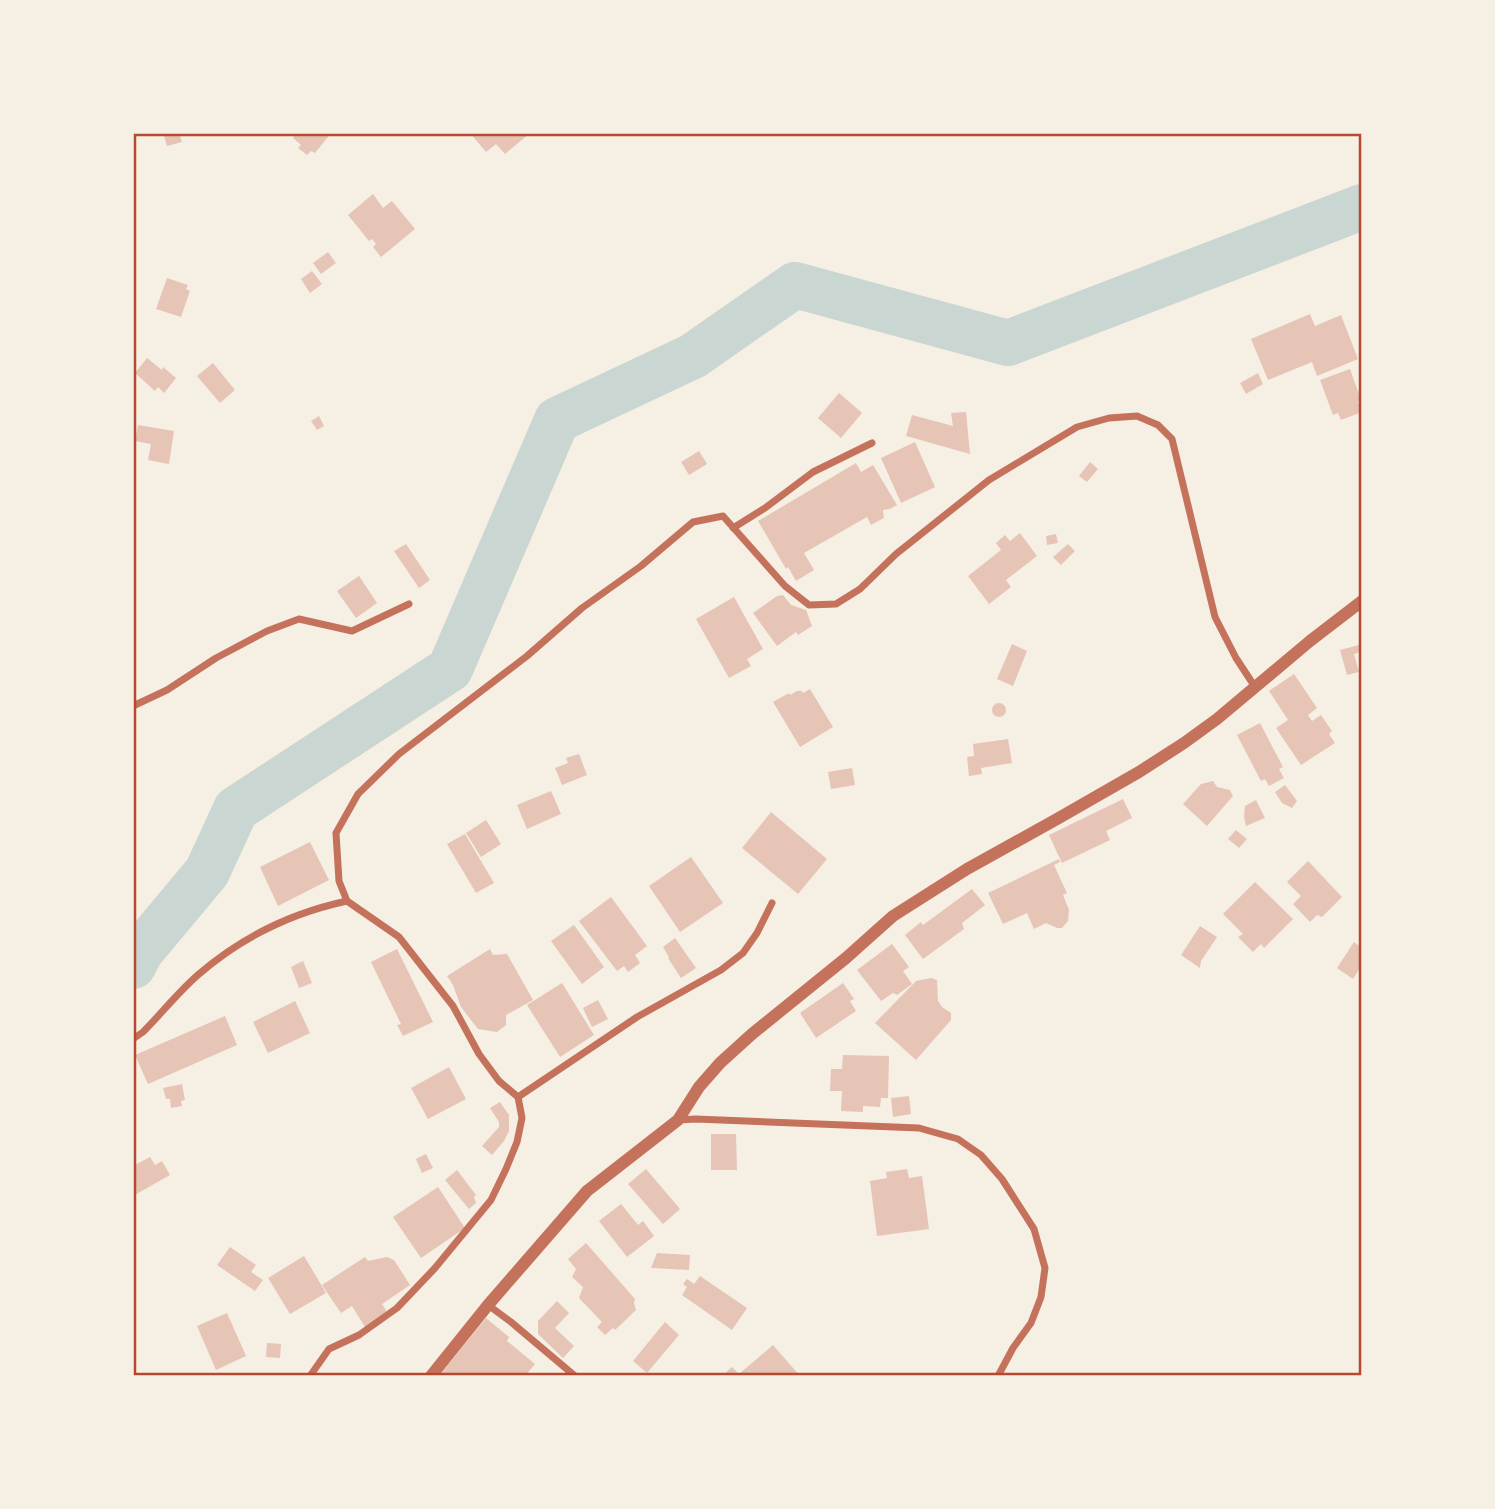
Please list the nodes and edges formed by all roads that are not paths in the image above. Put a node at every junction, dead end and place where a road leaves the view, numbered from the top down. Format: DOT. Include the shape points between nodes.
graph roads {
  1 [pos="872,443"];
  2 [pos="733,528"];
  3 [pos="1362,601"];
  4 [pos="409,604"];
  5 [pos="1255,687"];
  6 [pos="133,706"];
  7 [pos="347,901"];
  8 [pos="772,903"];
  9 [pos="133,1039"];
  10 [pos="518,1097"];
  11 [pos="678,1120"];
  12 [pos="488,1305"];
  13 [pos="310,1376"];
  14 [pos="430,1376"];
  15 [pos="575,1376"];
  16 [pos="998,1376"];
  1 -- 2 [label="street" via="813,472"];
  2 -- 5 [label="street" via="785,586 809,605 836,604 989,480 1077,427 1137,416 1158,425 1172,439 1215,617"];
  2 -- 7 [label="street" via="723,516 693,522 400,754 358,794 336,833 339,881"];
  3 -- 5 [label="street"];
  4 -- 6 [label="street" via="352,631 299,619 216,657 167,690"];
  5 -- 11 [label="street" via="1184,743 893,916 720,1063"];
  7 -- 9 [label="street" via="282,920 234,947 198,974"];
  7 -- 10 [label="street" via="399,937 453,1006 499,1081"];
  8 -- 10 [label="street" via="743,953 721,970 637,1017"];
  10 -- 13 [label="street" via="522,1118 516,1143 491,1200 397,1308 359,1335 329,1349"];
  11 -- 12 [label="street" via="587,1191"];
  11 -- 16 [label="street" via="919,1128 958,1139 981,1155 1034,1230 1045,1268 1031,1323"];
  12 -- 14 [label="street"];
  12 -- 15 [label="street"];
}
